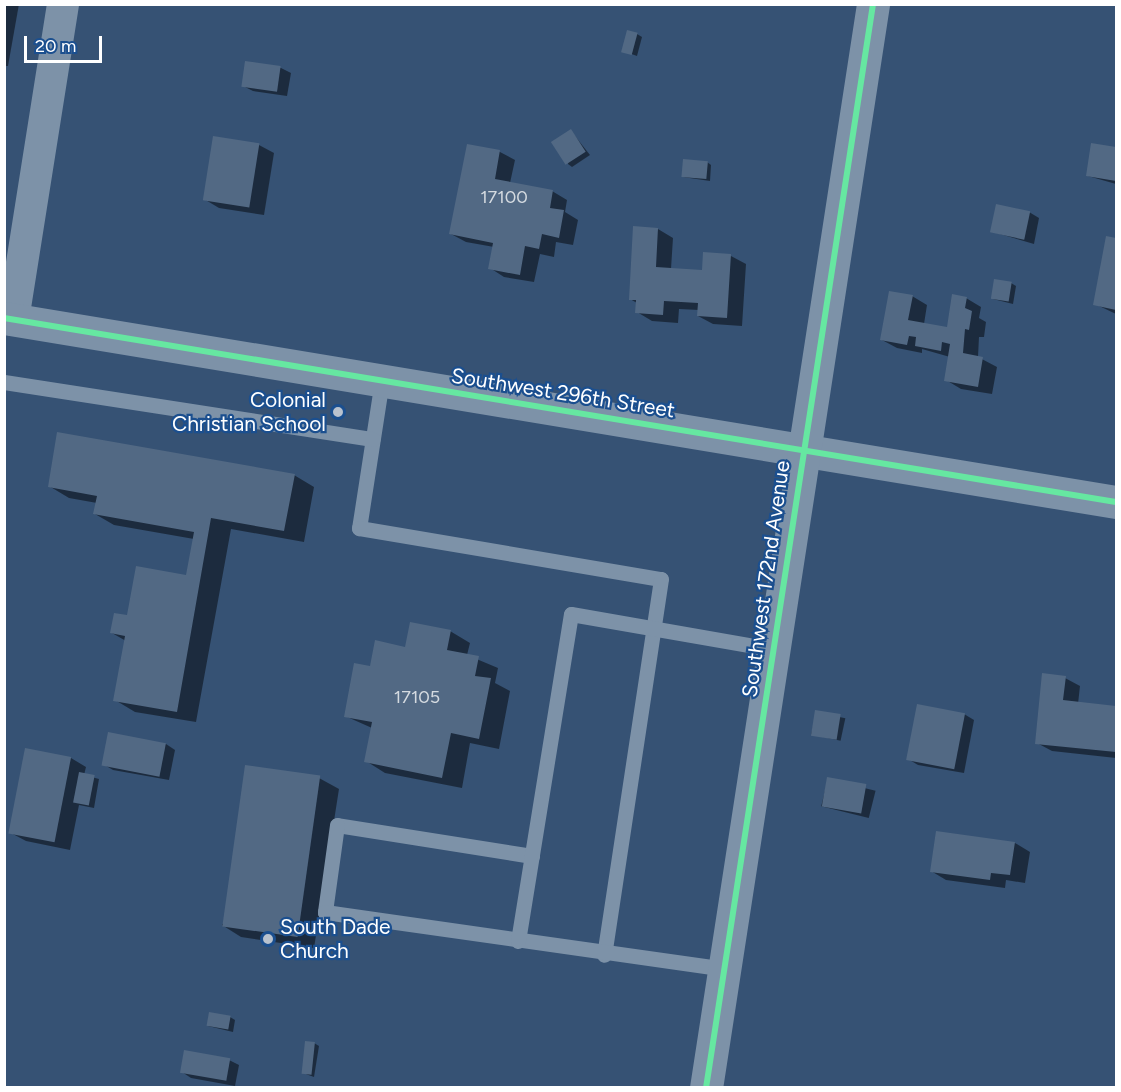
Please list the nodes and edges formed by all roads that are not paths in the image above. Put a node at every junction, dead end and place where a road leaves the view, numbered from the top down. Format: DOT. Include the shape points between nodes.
graph roads {
  1 [pos="63,4"];
  2 [pos="873,4"];
  3 [pos="7,322"];
  4 [pos="382,380"];
  5 [pos="4,382"];
  6 [pos="373,439"];
  7 [pos="802,449"];
  8 [pos="1116,502"];
  9 [pos="653,628"];
  10 [pos="772,649"];
  11 [pos="532,856"];
  12 [pos="518,941"];
  13 [pos="604,955"];
  14 [pos="724,969"];
  15 [pos="706,1088"];
  1 -- 3 [label="street"];
  2 -- 7 [label="street, Southwest 172nd Avenue"];
  3 -- 4 [label="street, Southwest 296th Street"];
  4 -- 6 [label="lane"];
  4 -- 7 [label="street, Southwest 296th Street"];
  5 -- 6 [label="lane"];
  6 -- 9 [label="lane" via="359,528 661,579"];
  7 -- 8 [label="street, Southwest 296th Street"];
  7 -- 10 [label="street, Southwest 172nd Avenue"];
  9 -- 10 [label="lane"];
  9 -- 11 [label="lane" via="571,614"];
  9 -- 13 [label="lane"];
  10 -- 14 [label="street, Southwest 172nd Avenue"];
  11 -- 12 [label="lane"];
  11 -- 12 [label="lane" via="337,825 325,912"];
  12 -- 13 [label="lane"];
  13 -- 14 [label="lane"];
  14 -- 15 [label="street, Southwest 172nd Avenue"];
}
